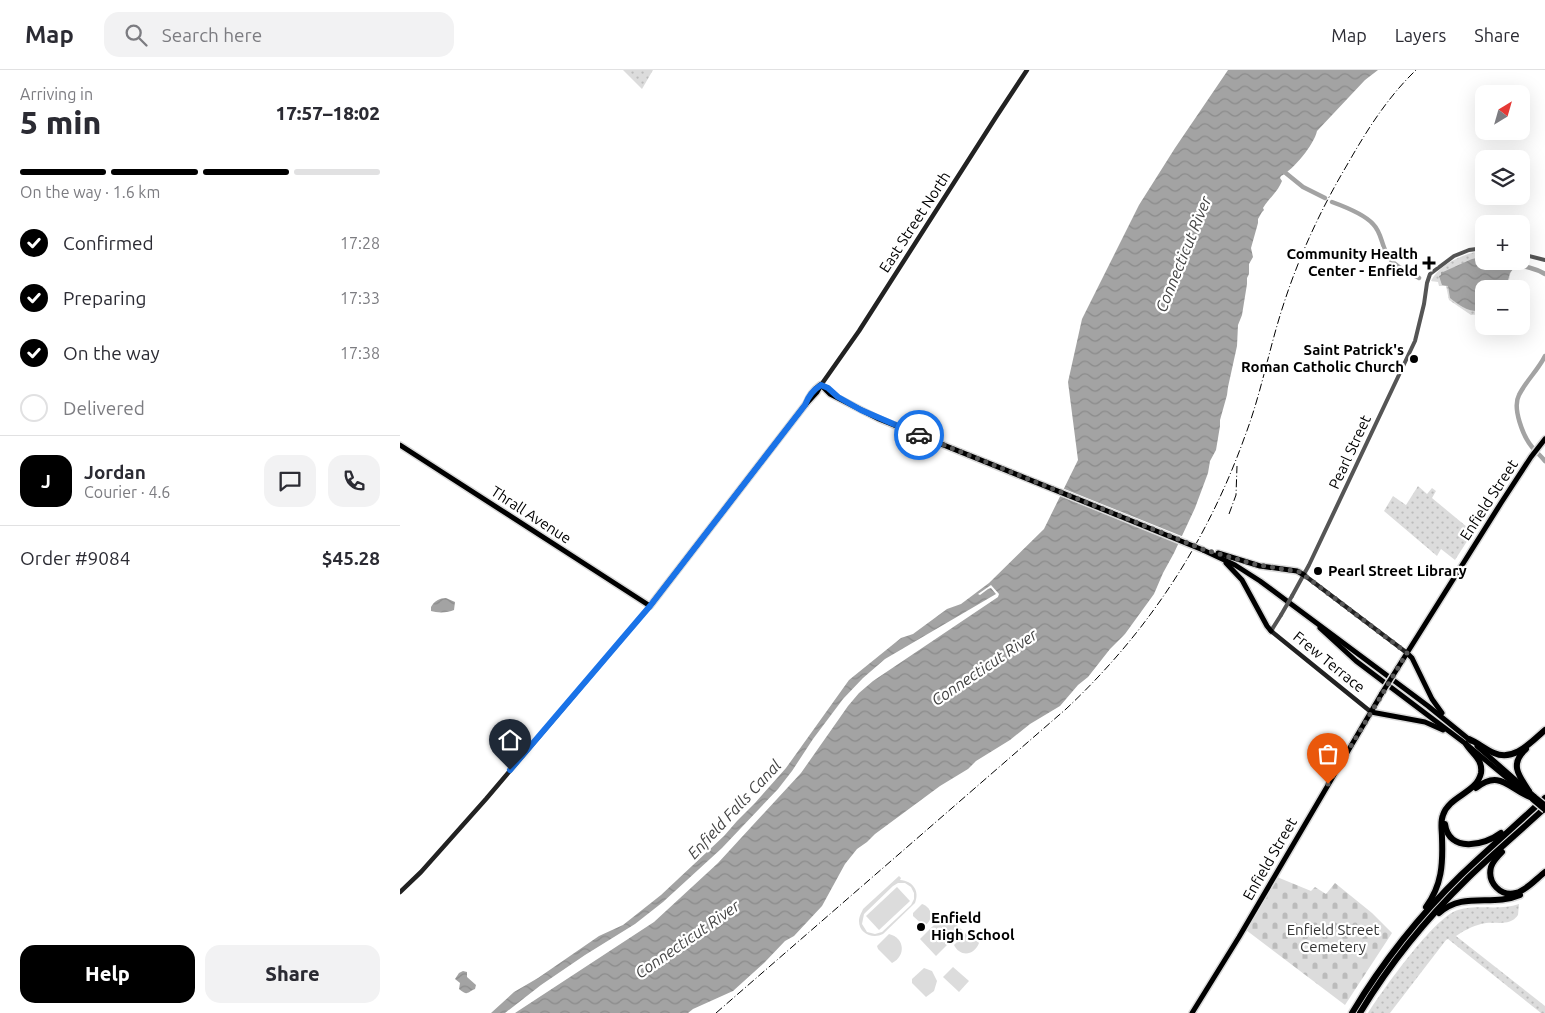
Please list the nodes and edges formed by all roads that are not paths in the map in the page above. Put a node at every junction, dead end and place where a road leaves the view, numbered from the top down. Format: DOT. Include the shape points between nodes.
graph roads {
  1 [pos="1027,70"];
  2 [pos="1475,249"];
  3 [pos="1530,256"];
  4 [pos="1545,260"];
  5 [pos="821,385"];
  6 [pos="1545,439"];
  7 [pos="400,445"];
  8 [pos="1204,550"];
  9 [pos="1220,557"];
  10 [pos="1304,575"];
  11 [pos="650,606"];
  12 [pos="1311,618"];
  13 [pos="1271,631"];
  14 [pos="1407,653"];
  15 [pos="1371,712"];
  16 [pos="1450,723"];
  17 [pos="1545,732"];
  18 [pos="1454,735"];
  19 [pos="1468,742"];
  20 [pos="1532,796"];
  21 [pos="1545,798"];
  22 [pos="1545,808"];
  23 [pos="1532,820"];
  24 [pos="1513,827"];
  25 [pos="1545,872"];
  26 [pos="1545,876"];
  27 [pos="400,892"];
  28 [pos="1424,925"];
  29 [pos="1404,939"];
  30 [pos="1192,1013"];
  31 [pos="1352,1013"];
  32 [pos="1360,1013"];
  1 -- 5 [label="main road, East Street North"];
  2 -- 10 [label="street, Pearl Street" via="1454,256 1430,274 1415,341"];
  3 -- 4 [label="street"];
  5 -- 8 [label="main road, bridge" via="830,394 883,421"];
  5 -- 11 [label="main road, East Street North"];
  6 -- 14 [label="main road, Enfield Street"];
  7 -- 11 [label="main road, Thrall Avenue"];
  8 -- 9 [label="main road"];
  8 -- 10 [label="main road"];
  9 -- 12 [label="main road" via="1256,578"];
  9 -- 13 [label="main road" via="1240,577"];
  10 -- 13 [label="street, Pearl Street, bridge"];
  10 -- 14 [label="main road"];
  11 -- 27 [label="main road, East Street North" via="500,782"];
  12 -- 16 [label="main road"];
  12 -- 18 [label="main road" via="1356,661"];
  13 -- 15 [label="main road, Frew Terrace"];
  14 -- 15 [label="main road, Enfield Street, bridge"];
  14 -- 16 [label="main road" via="1436,705"];
  15 -- 18 [label="main road" via="1425,722"];
  15 -- 30 [label="main road, Enfield Street"];
  16 -- 19 [label="main road"];
  17 -- 19 [label="highway" via="1507,756"];
  17 -- 20 [label="highway" via="1524,750 1518,760 1518,773"];
  18 -- 19 [label="main road"];
  19 -- 20 [label="main road"];
  19 -- 29 [label="highway" via="1480,761 1480,776 1475,785 1444,813 1439,884"];
  20 -- 22 [label="main road, bridge"];
  20 -- 24 [label="highway" via="1502,781 1490,780 1452,807 1445,820 1450,836 1467,844 1487,842"];
  21 -- 24 [label="highway"];
  22 -- 23 [label="highway"];
  23 -- 25 [label="highway" via="1494,861 1490,870 1491,880 1501,891 1513,893"];
  23 -- 28 [label="highway" via="1473,873"];
  24 -- 29 [label="highway" via="1456,880"];
  26 -- 28 [label="highway" via="1515,897 1467,900 1450,905"];
  28 -- 32 [label="highway"];
  29 -- 31 [label="highway"];
}
